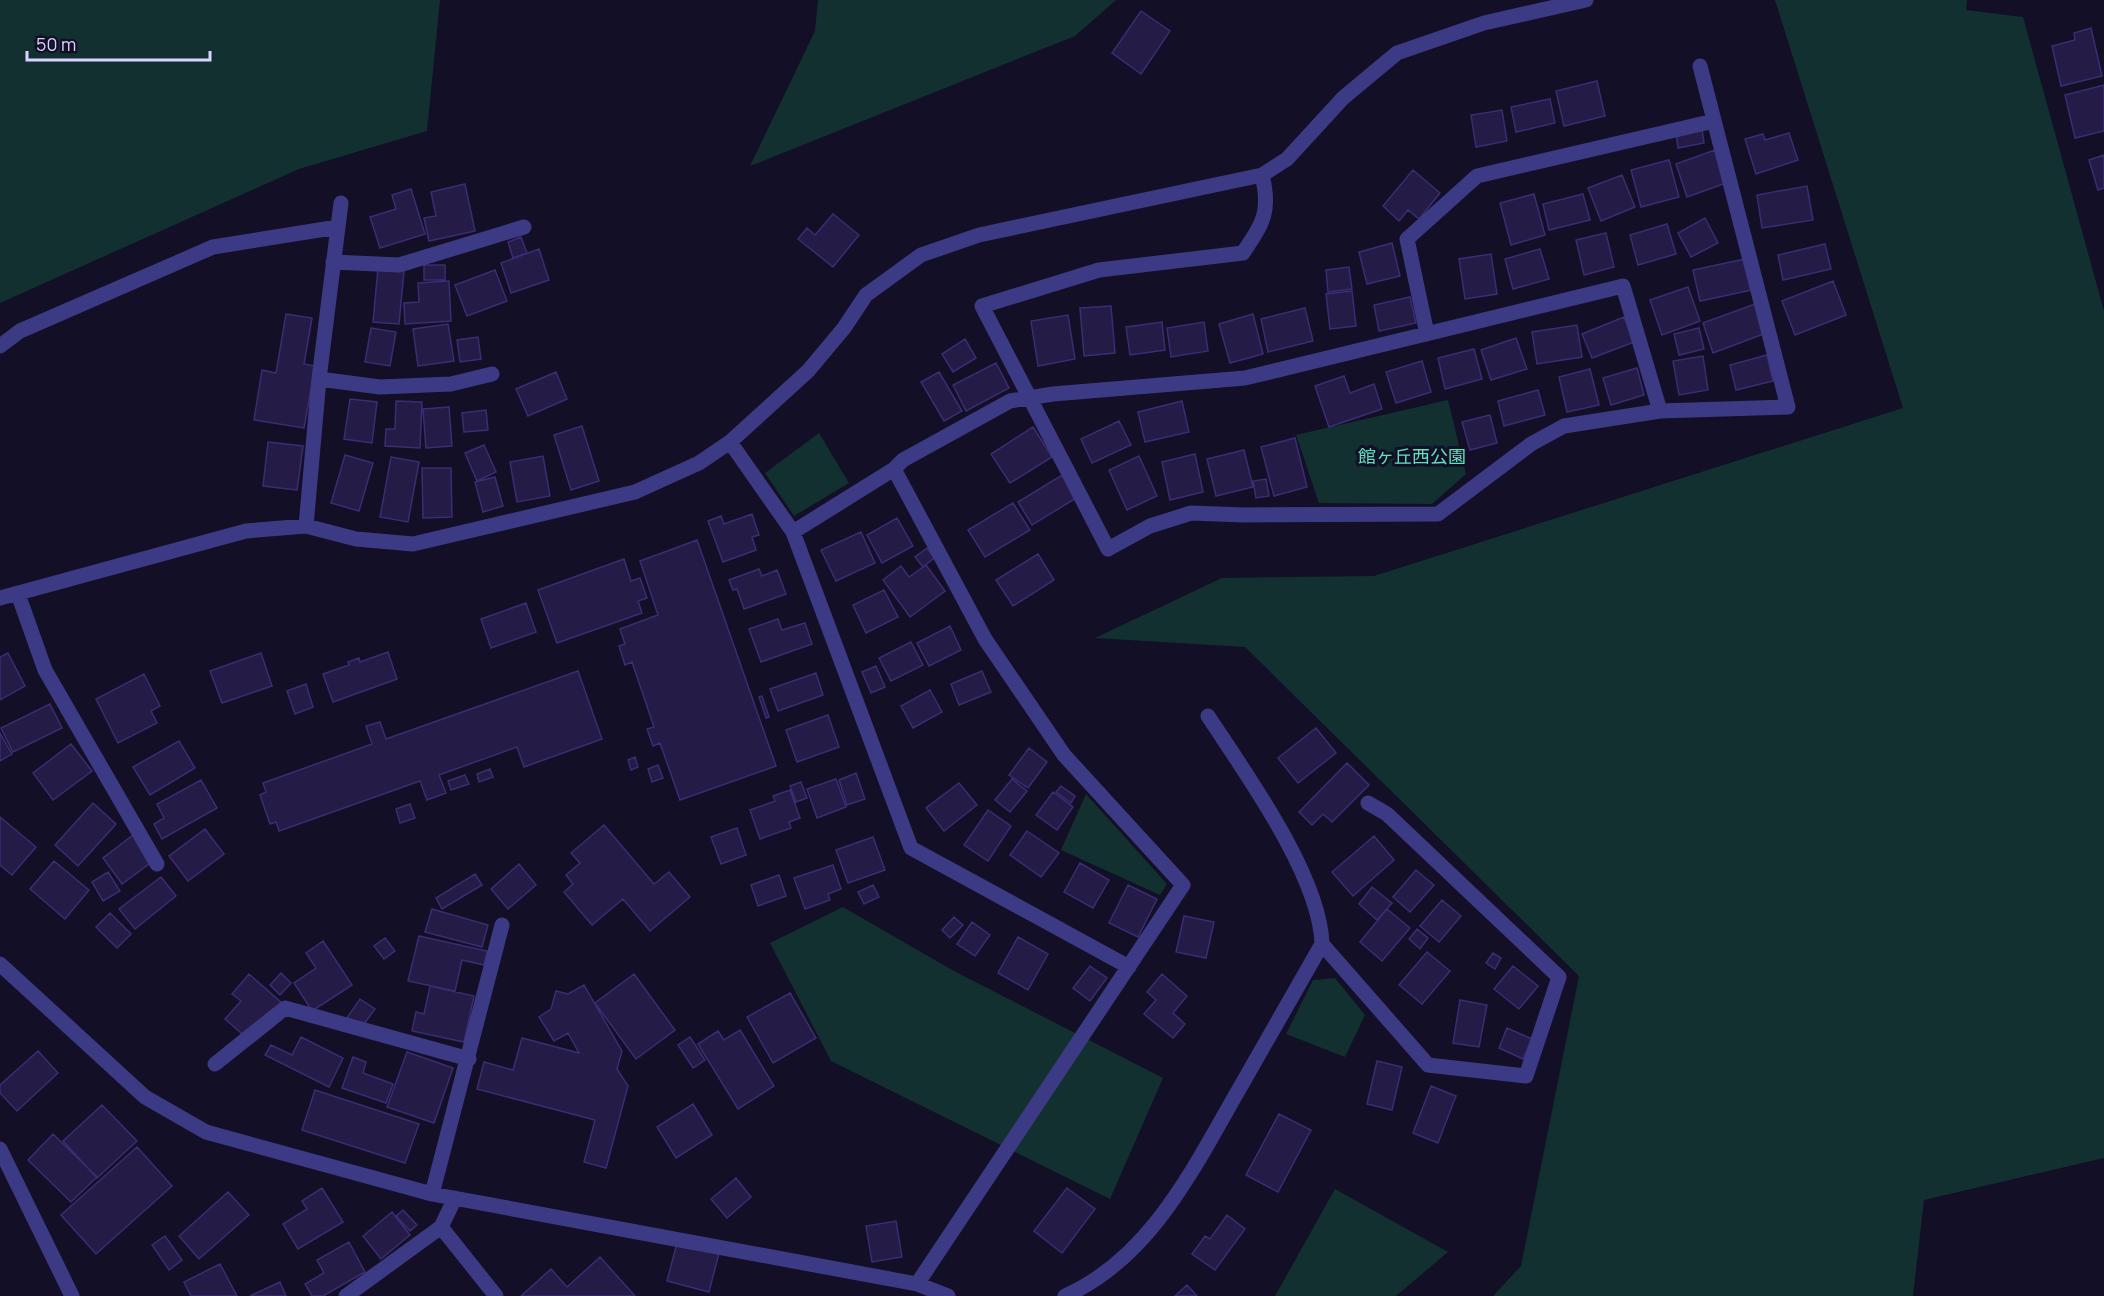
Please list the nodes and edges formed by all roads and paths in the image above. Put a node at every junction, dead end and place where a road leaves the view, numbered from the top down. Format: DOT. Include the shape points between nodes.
graph roads {
  1 [pos="1586,0"];
  2 [pos="1700,66"];
  3 [pos="1714,121"];
  4 [pos="1262,175"];
  5 [pos="341,203"];
  6 [pos="338,227"];
  7 [pos="524,227"];
  8 [pos="333,262"];
  9 [pos="1427,334"];
  10 [pos="0,346"];
  11 [pos="492,374"];
  12 [pos="319,379"];
  13 [pos="1030,398"];
  14 [pos="1660,411"];
  15 [pos="730,442"];
  16 [pos="894,469"];
  17 [pos="306,526"];
  18 [pos="793,532"];
  19 [pos="18,594"];
  20 [pos="0,598"];
  21 [pos="1208,716"];
  22 [pos="1368,803"];
  23 [pos="157,864"];
  24 [pos="502,925"];
  25 [pos="1322,944"];
  26 [pos="0,964"];
  27 [pos="1130,967"];
  28 [pos="469,1059"];
  29 [pos="215,1064"];
  30 [pos="0,1149"];
  31 [pos="432,1194"];
  32 [pos="455,1198"];
  33 [pos="441,1227"];
  34 [pos="917,1284"];
  35 [pos="72,1296"];
  36 [pos="346,1296"];
  37 [pos="495,1296"];
  38 [pos="948,1296"];
  39 [pos="1065,1296"];
  1 -- 4 [label="street" via="1484,23 1397,53 1343,98 1287,159"];
  2 -- 3 [label="street"];
  3 -- 9 [label="street" via="1477,176 1407,239"];
  3 -- 14 [label="street" via="1788,407"];
  4 -- 13 [label="street" via="1264,223 1244,253 1099,270 982,306"];
  4 -- 15 [label="street" via="979,235 921,255 866,295 808,371"];
  5 -- 6 [label="street"];
  6 -- 8 [label="street"];
  6 -- 10 [label="street" via="213,247 20,330"];
  7 -- 8 [label="street" via="399,265"];
  8 -- 12 [label="street"];
  9 -- 13 [label="street" via="1245,378"];
  9 -- 14 [label="street" via="1623,286"];
  11 -- 12 [label="street" via="451,384 380,387"];
  12 -- 17 [label="street"];
  13 -- 14 [label="street" via="1108,549 1150,526 1191,513 1438,514 1531,444 1564,426"];
  13 -- 16 [label="street" via="1010,401 903,460"];
  15 -- 17 [label="street" via="699,463 635,492 413,544 356,539"];
  15 -- 18 [label="street"];
  16 -- 18 [label="street"];
  16 -- 27 [label="street" via="985,639 1064,754 1183,885"];
  17 -- 19 [label="street" via="246,531"];
  18 -- 27 [label="street" via="911,848"];
  19 -- 20 [label="street"];
  19 -- 23 [label="street" via="45,670"];
  21 -- 25 [label="street" via="1263,800 1314,896"];
  22 -- 25 [label="street" via="1387,814 1559,977 1526,1076 1428,1065"];
  24 -- 28 [label="street"];
  25 -- 39 [label="street" via="1171,1206 1131,1250 1082,1289"];
  26 -- 31 [label="street" via="145,1097 206,1132"];
  27 -- 34 [label="street"];
  28 -- 29 [label="street" via="285,1008"];
  28 -- 31 [label="street"];
  30 -- 35 [label="street"];
  31 -- 32 [label="street"];
  32 -- 33 [label="street"];
  32 -- 34 [label="street"];
  33 -- 36 [label="street"];
  33 -- 37 [label="street"];
  34 -- 38 [label="street"];
}
